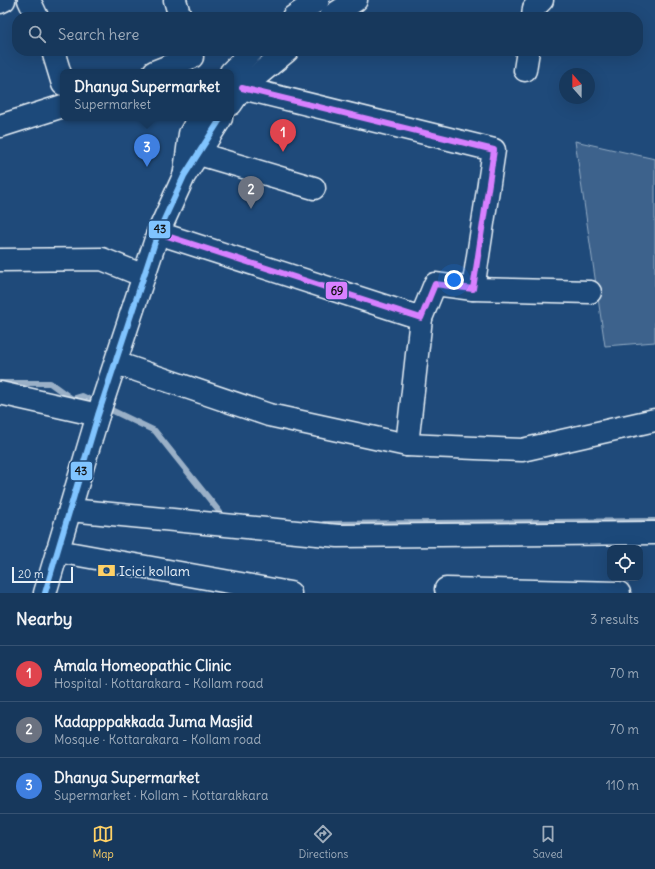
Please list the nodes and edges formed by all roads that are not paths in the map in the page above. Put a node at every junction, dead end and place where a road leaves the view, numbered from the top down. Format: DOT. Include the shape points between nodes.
graph roads {
  1 [pos="4,0"];
  2 [pos="29,0"];
  3 [pos="175,0"];
  4 [pos="318,0"];
  5 [pos="356,0"];
  6 [pos="542,0"];
  7 [pos="0,2"];
  8 [pos="35,12"];
  9 [pos="179,12"];
  10 [pos="300,12"];
  11 [pos="338,12"];
  12 [pos="534,12"];
  13 [pos="55,56"];
  14 [pos="250,56"];
  15 [pos="280,56"];
  16 [pos="192,60"];
  17 [pos="164,69"];
  18 [pos="60,74"];
  19 [pos="235,88"];
  20 [pos="60,107"];
  21 [pos="219,121"];
  22 [pos="193,123"];
  23 [pos="0,126"];
  24 [pos="199,154"];
  25 [pos="184,176"];
  26 [pos="314,188"];
  27 [pos="158,233"];
  28 [pos="0,260"];
  29 [pos="144,276"];
  30 [pos="473,289"];
  31 [pos="590,292"];
  32 [pos="421,318"];
  33 [pos="116,363"];
  34 [pos="0,393"];
  35 [pos="98,415"];
  36 [pos="655,420"];
  37 [pos="407,445"];
  38 [pos="70,510"];
  39 [pos="655,533"];
  40 [pos="57,551"];
  41 [pos="446,589"];
  42 [pos="45,593"];
  43 [pos="290,593"];
  44 [pos="619,593"];
  1 -- 7 [label="street"];
  2 -- 8 [label="street"];
  3 -- 9 [label="street"];
  4 -- 10 [label="street"];
  5 -- 11 [label="street"];
  6 -- 12 [label="street"];
  13 -- 18 [label="street"];
  14 -- 19 [label="street"];
  15 -- 19 [label="street"];
  16 -- 17 [label="street"];
  19 -- 30 [label="street" via="494,150"];
  20 -- 23 [label="street"];
  21 -- 24 [label="street"];
  22 -- 25 [label="street"];
  24 -- 25 [label="street"];
  24 -- 26 [label="street"];
  25 -- 27 [label="street"];
  27 -- 29 [label="street"];
  27 -- 32 [label="street"];
  28 -- 29 [label="street" via="102,259"];
  29 -- 33 [label="street"];
  30 -- 31 [label="street"];
  30 -- 32 [label="street" via="435,284"];
  32 -- 37 [label="street"];
  33 -- 35 [label="street"];
  33 -- 37 [label="street" via="269,416"];
  34 -- 35 [label="street"];
  35 -- 38 [label="street"];
  36 -- 37 [label="street" via="522,450"];
  38 -- 39 [label="street" via="338,536"];
  38 -- 40 [label="street"];
  40 -- 42 [label="street"];
  40 -- 43 [label="street"];
  41 -- 44 [label="street"];
}
